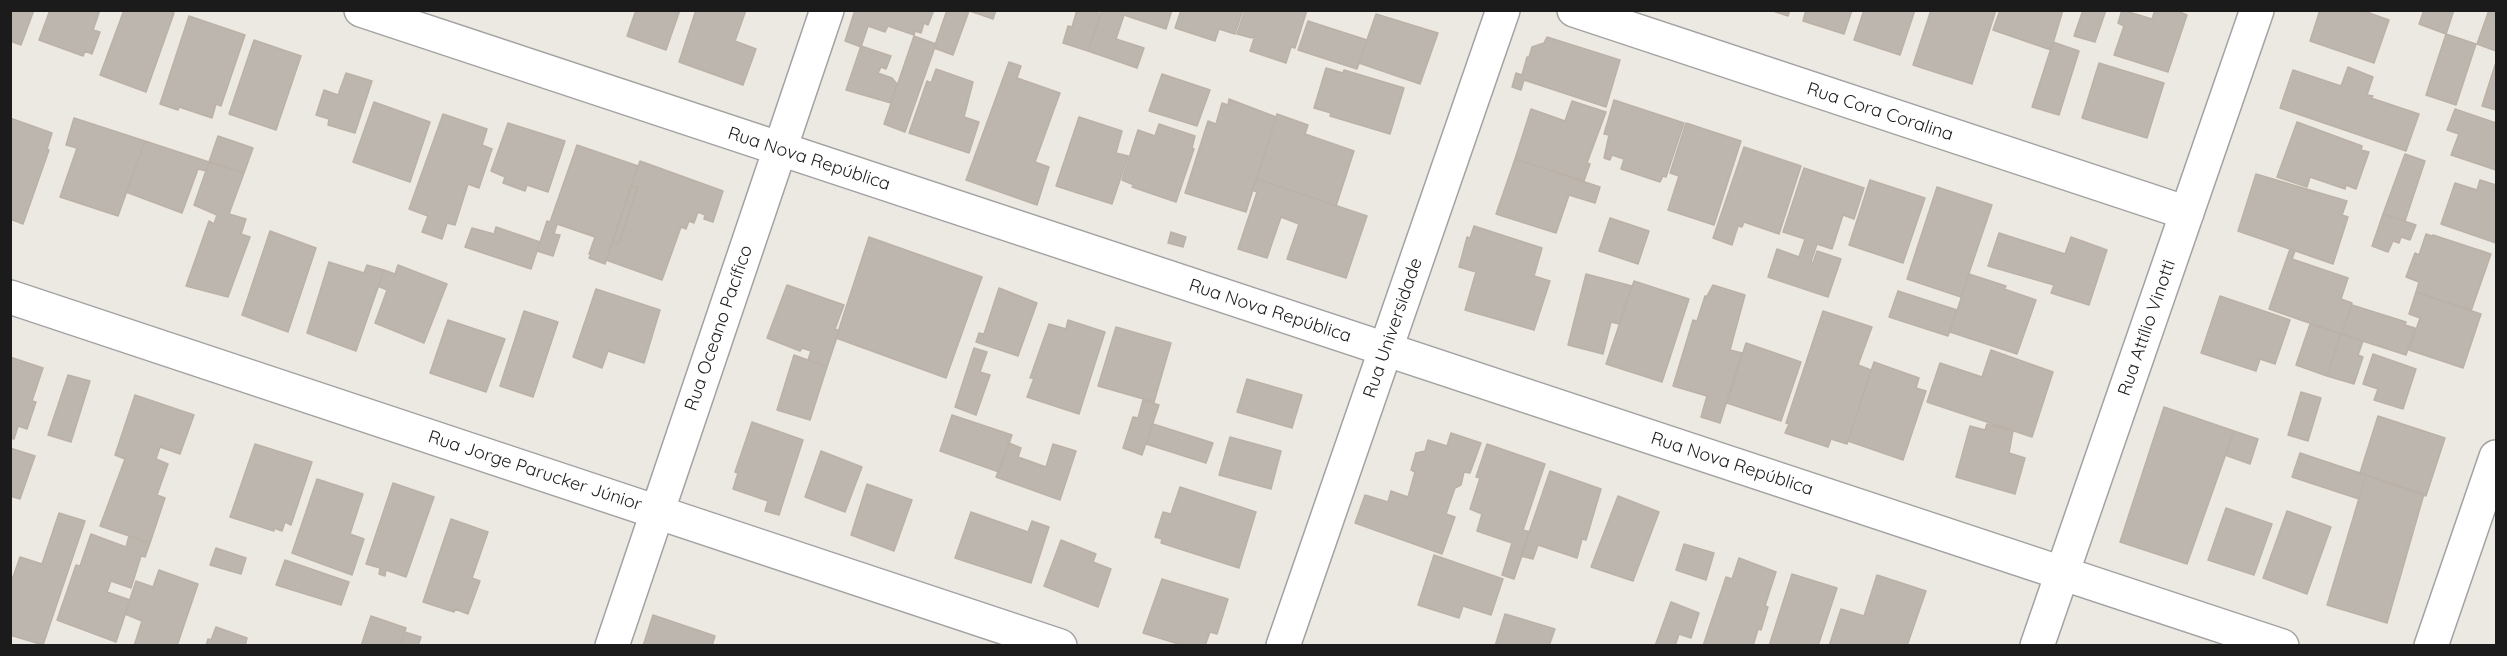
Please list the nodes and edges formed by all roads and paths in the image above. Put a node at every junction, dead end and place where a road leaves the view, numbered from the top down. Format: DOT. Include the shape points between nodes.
graph roads {
  1 [pos="361,10"];
  2 [pos="827,10"];
  3 [pos="1503,10"];
  4 [pos="1574,10"];
  5 [pos="2257,10"];
  6 [pos="780,149"];
  7 [pos="2187,213"];
  8 [pos="10,297"];
  9 [pos="1386,350"];
  10 [pos="2496,457"];
  11 [pos="657,512"];
  12 [pos="2062,573"];
  13 [pos="612,645"];
  14 [pos="1060,645"];
  15 [pos="1283,645"];
  16 [pos="2037,645"];
  17 [pos="2282,645"];
  18 [pos="2431,645"];
  1 -- 6 [label="street, Rua Nova República"];
  2 -- 6 [label="street, Rua Oceano Pacífico"];
  3 -- 9 [label="street, Rua Universidade"];
  4 -- 7 [label="street, Rua Cora Coralina"];
  5 -- 7 [label="street, Rua Attílio Vinotti"];
  6 -- 9 [label="street, Rua Nova República"];
  6 -- 11 [label="street, Rua Oceano Pacífico"];
  7 -- 12 [label="street, Rua Attílio Vinotti"];
  8 -- 11 [label="street, Rua Jorge Parucker Júnior"];
  9 -- 12 [label="street, Rua Nova República"];
  9 -- 15 [label="street, Rua Universidade"];
  10 -- 18 [label="street"];
  11 -- 13 [label="street, Rua Oceano Pacífico"];
  11 -- 14 [label="street, Rua Jorge Parucker Júnior"];
  12 -- 16 [label="street, Rua Attílio Vinotti"];
  12 -- 17 [label="street, Rua Nova República"];
}
